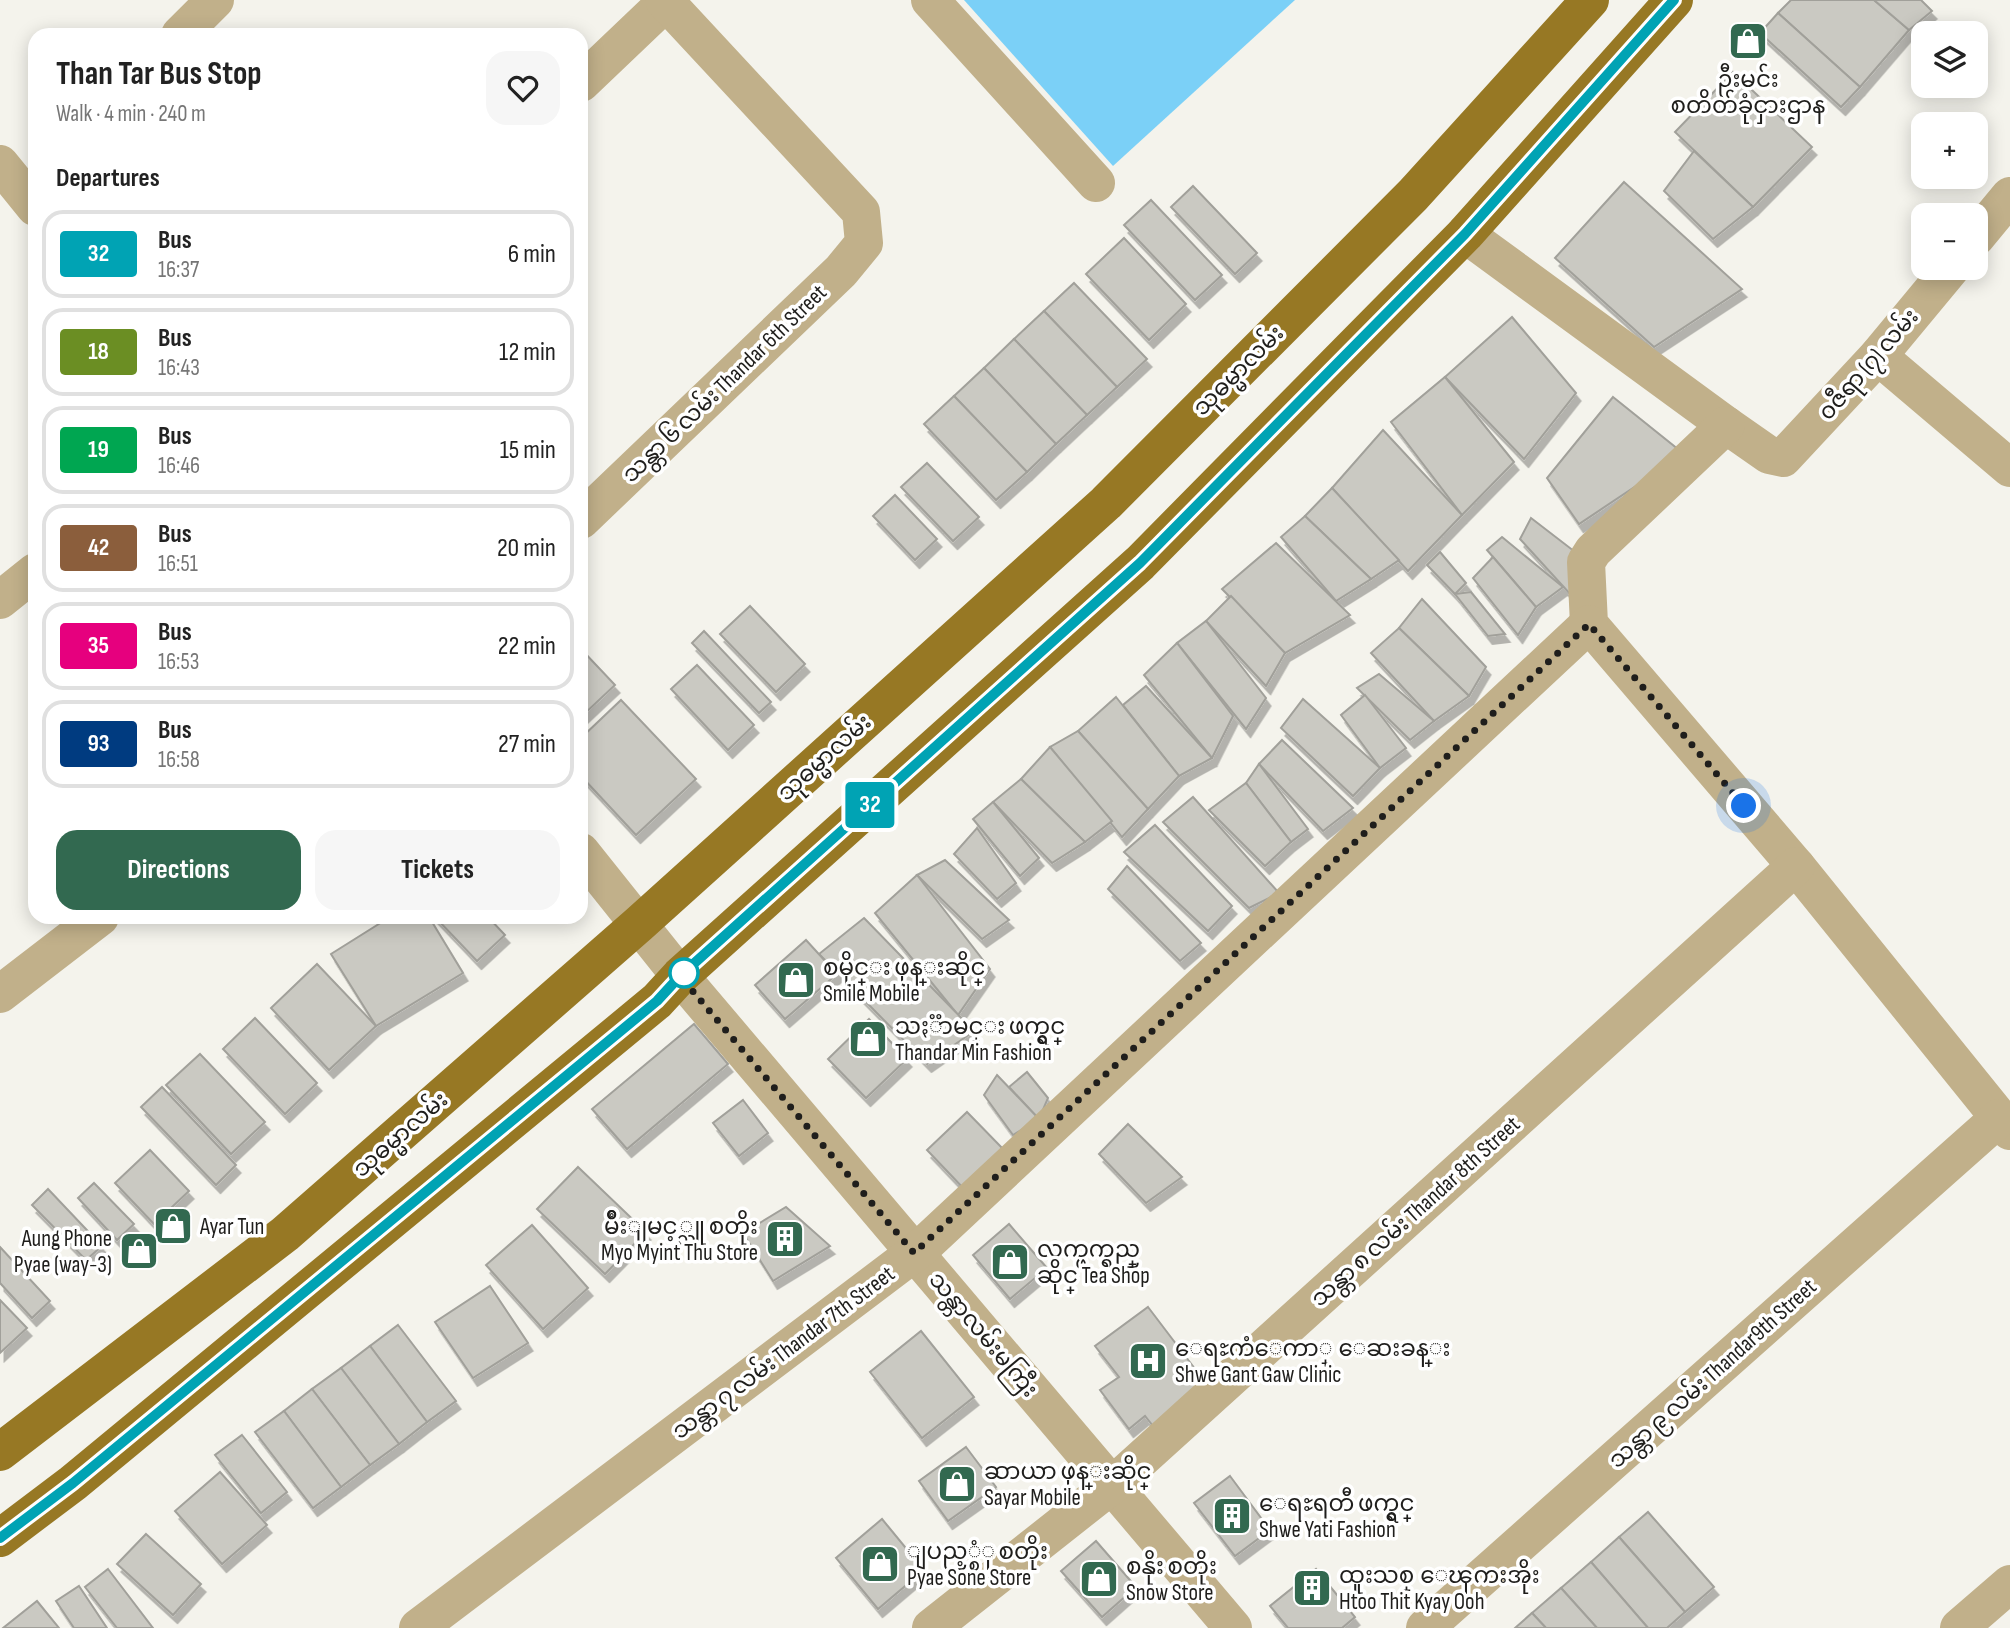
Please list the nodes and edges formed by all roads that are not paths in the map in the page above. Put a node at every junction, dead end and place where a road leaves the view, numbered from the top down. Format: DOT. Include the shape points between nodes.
graph roads {
  1 [pos="215,0"];
  2 [pos="930,0"];
  3 [pos="1590,0"];
  4 [pos="1674,0"];
  5 [pos="665,1"];
  6 [pos="187,28"];
  7 [pos="588,76"];
  8 [pos="1096,183"];
  9 [pos="2010,196"];
  10 [pos="1988,223"];
  11 [pos="1465,234"];
  12 [pos="1941,280"];
  13 [pos="1878,356"];
  14 [pos="1726,425"];
  15 [pos="2010,468"];
  16 [pos="588,513"];
  17 [pos="28,578"];
  18 [pos="0,600"];
  19 [pos="1589,624"];
  20 [pos="588,861"];
  21 [pos="1796,866"];
  22 [pos="91,924"];
  23 [pos="639,924"];
  24 [pos="680,976"];
  25 [pos="0,994"];
  26 [pos="2004,1125"];
  27 [pos="914,1253"];
  28 [pos="0,1452"];
  29 [pos="1112,1485"];
  30 [pos="0,1538"];
  31 [pos="2010,1584"];
  32 [pos="418,1628"];
  33 [pos="931,1628"];
  34 [pos="1233,1628"];
  35 [pos="1425,1628"];
  36 [pos="1959,1628"];
  1 -- 6 [label="street"];
  2 -- 8 [label="street"];
  3 -- 23 [label="main road, သုဓမ္မာလမ်း" via="1413,195 1106,503"];
  4 -- 11 [label="main road"];
  5 -- 7 [label="street"];
  5 -- 16 [label="street, သန္တာ ၆ လမ်း Thandar 6th Street" via="861,212 864,243 841,271"];
  9 -- 10 [label="street"];
  11 -- 14 [label="street"];
  11 -- 24 [label="main road" via="1140,563"];
  12 -- 13 [label="street, ၀ဇီရာ (၇) လမ်း"];
  13 -- 14 [label="street, ၀ဇီရာ (၇) လမ်း" via="1783,458 1769,455"];
  13 -- 15 [label="street"];
  14 -- 19 [label="street" via="1592,551 1586,562"];
  17 -- 18 [label="street"];
  19 -- 21 [label="street"];
  19 -- 27 [label="street, သန္တာ ၇ လမ်း Thandar 7th Street"];
  20 -- 23 [label="street, သန္တာလမ်းမကြီး"];
  21 -- 26 [label="street"];
  21 -- 29 [label="street, သန္တာ ၈ လမ်း Thandar 8th Street"];
  22 -- 25 [label="street"];
  23 -- 24 [label="street, သန္တာလမ်းမကြီး"];
  23 -- 28 [label="main road, သုဓမ္မာလမ်း" via="285,1234"];
  24 -- 27 [label="street, သန္တာလမ်းမကြီး"];
  24 -- 30 [label="main road" via="657,1001 148,1422"];
  26 -- 35 [label="street, သန္တာ ၉ လမ်း Thandar9th Street"];
  27 -- 29 [label="street, သန္တာလမ်းမကြီး"];
  27 -- 32 [label="street, သန္တာ ၇ လမ်း Thandar 7th Street"];
  29 -- 33 [label="street, သန္တာ ၈ လမ်း Thandar 8th Street"];
  29 -- 34 [label="street, သန္တာလမ်းမကြီး"];
  31 -- 36 [label="street"];
}
